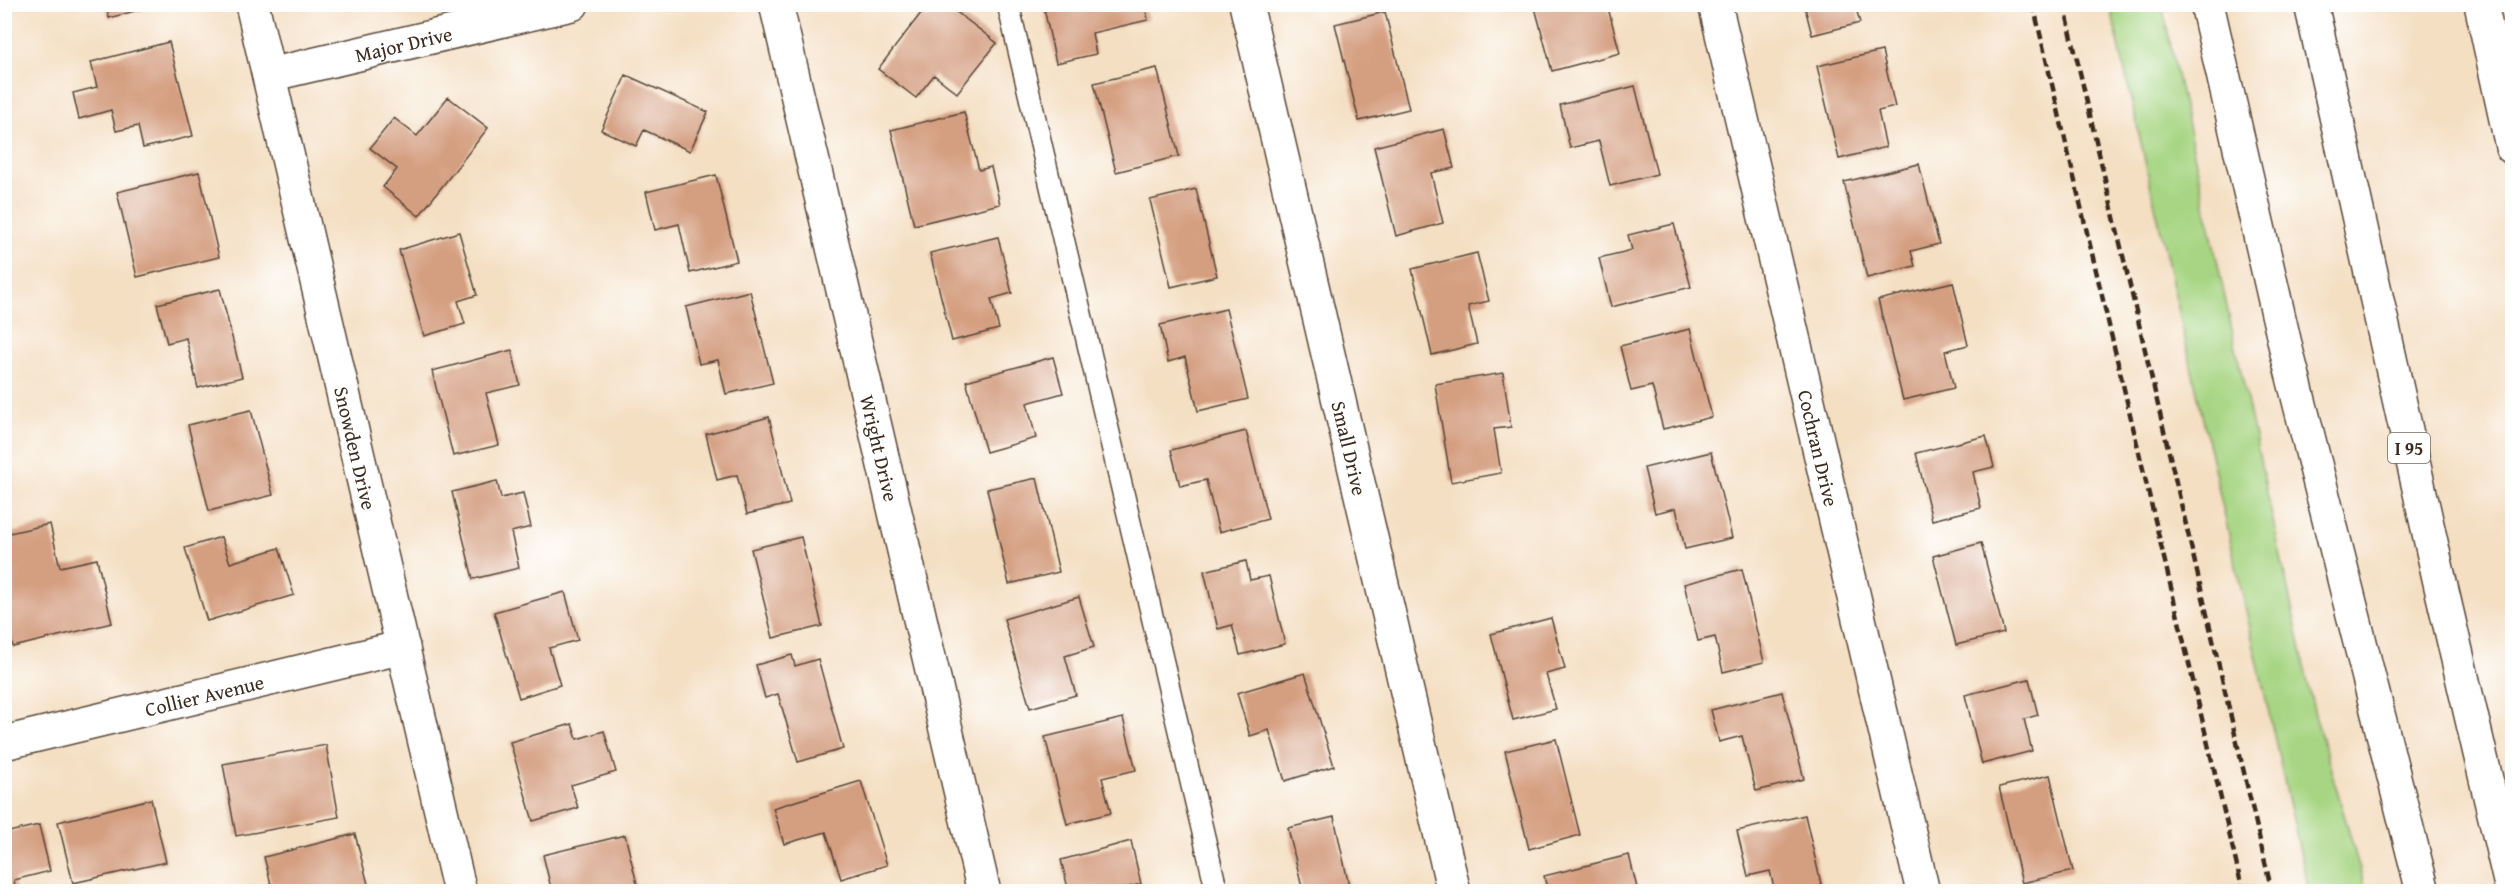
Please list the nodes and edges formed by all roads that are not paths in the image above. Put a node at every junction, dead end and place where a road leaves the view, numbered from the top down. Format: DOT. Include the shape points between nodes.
graph roads {
  1 [pos="252,4"];
  2 [pos="572,4"];
  3 [pos="776,4"];
  4 [pos="1008,4"];
  5 [pos="1246,4"];
  6 [pos="1715,4"];
  7 [pos="2207,4"];
  8 [pos="2311,4"];
  9 [pos="2481,4"];
  10 [pos="269,75"];
  11 [pos="2512,147"];
  12 [pos="403,647"];
  13 [pos="4,743"];
  14 [pos="2512,890"];
  15 [pos="460,891"];
  16 [pos="984,891"];
  17 [pos="1217,891"];
  18 [pos="1454,891"];
  19 [pos="1923,891"];
  20 [pos="2423,891"];
  1 -- 10 [label="main road, Snowden Drive"];
  2 -- 10 [label="main road, Major Drive"];
  3 -- 16 [label="main road, Wright Drive"];
  4 -- 17 [label="lane"];
  5 -- 18 [label="main road, Small Drive"];
  6 -- 19 [label="main road, Cochran Drive"];
  7 -- 20 [label="main road" via="2292,374"];
  8 -- 14 [label="main road, I 95" via="2440,587"];
  9 -- 11 [label="main road"];
  10 -- 12 [label="main road, Snowden Drive"];
  12 -- 13 [label="main road, Collier Avenue"];
  12 -- 15 [label="main road, Snowden Drive"];
}
